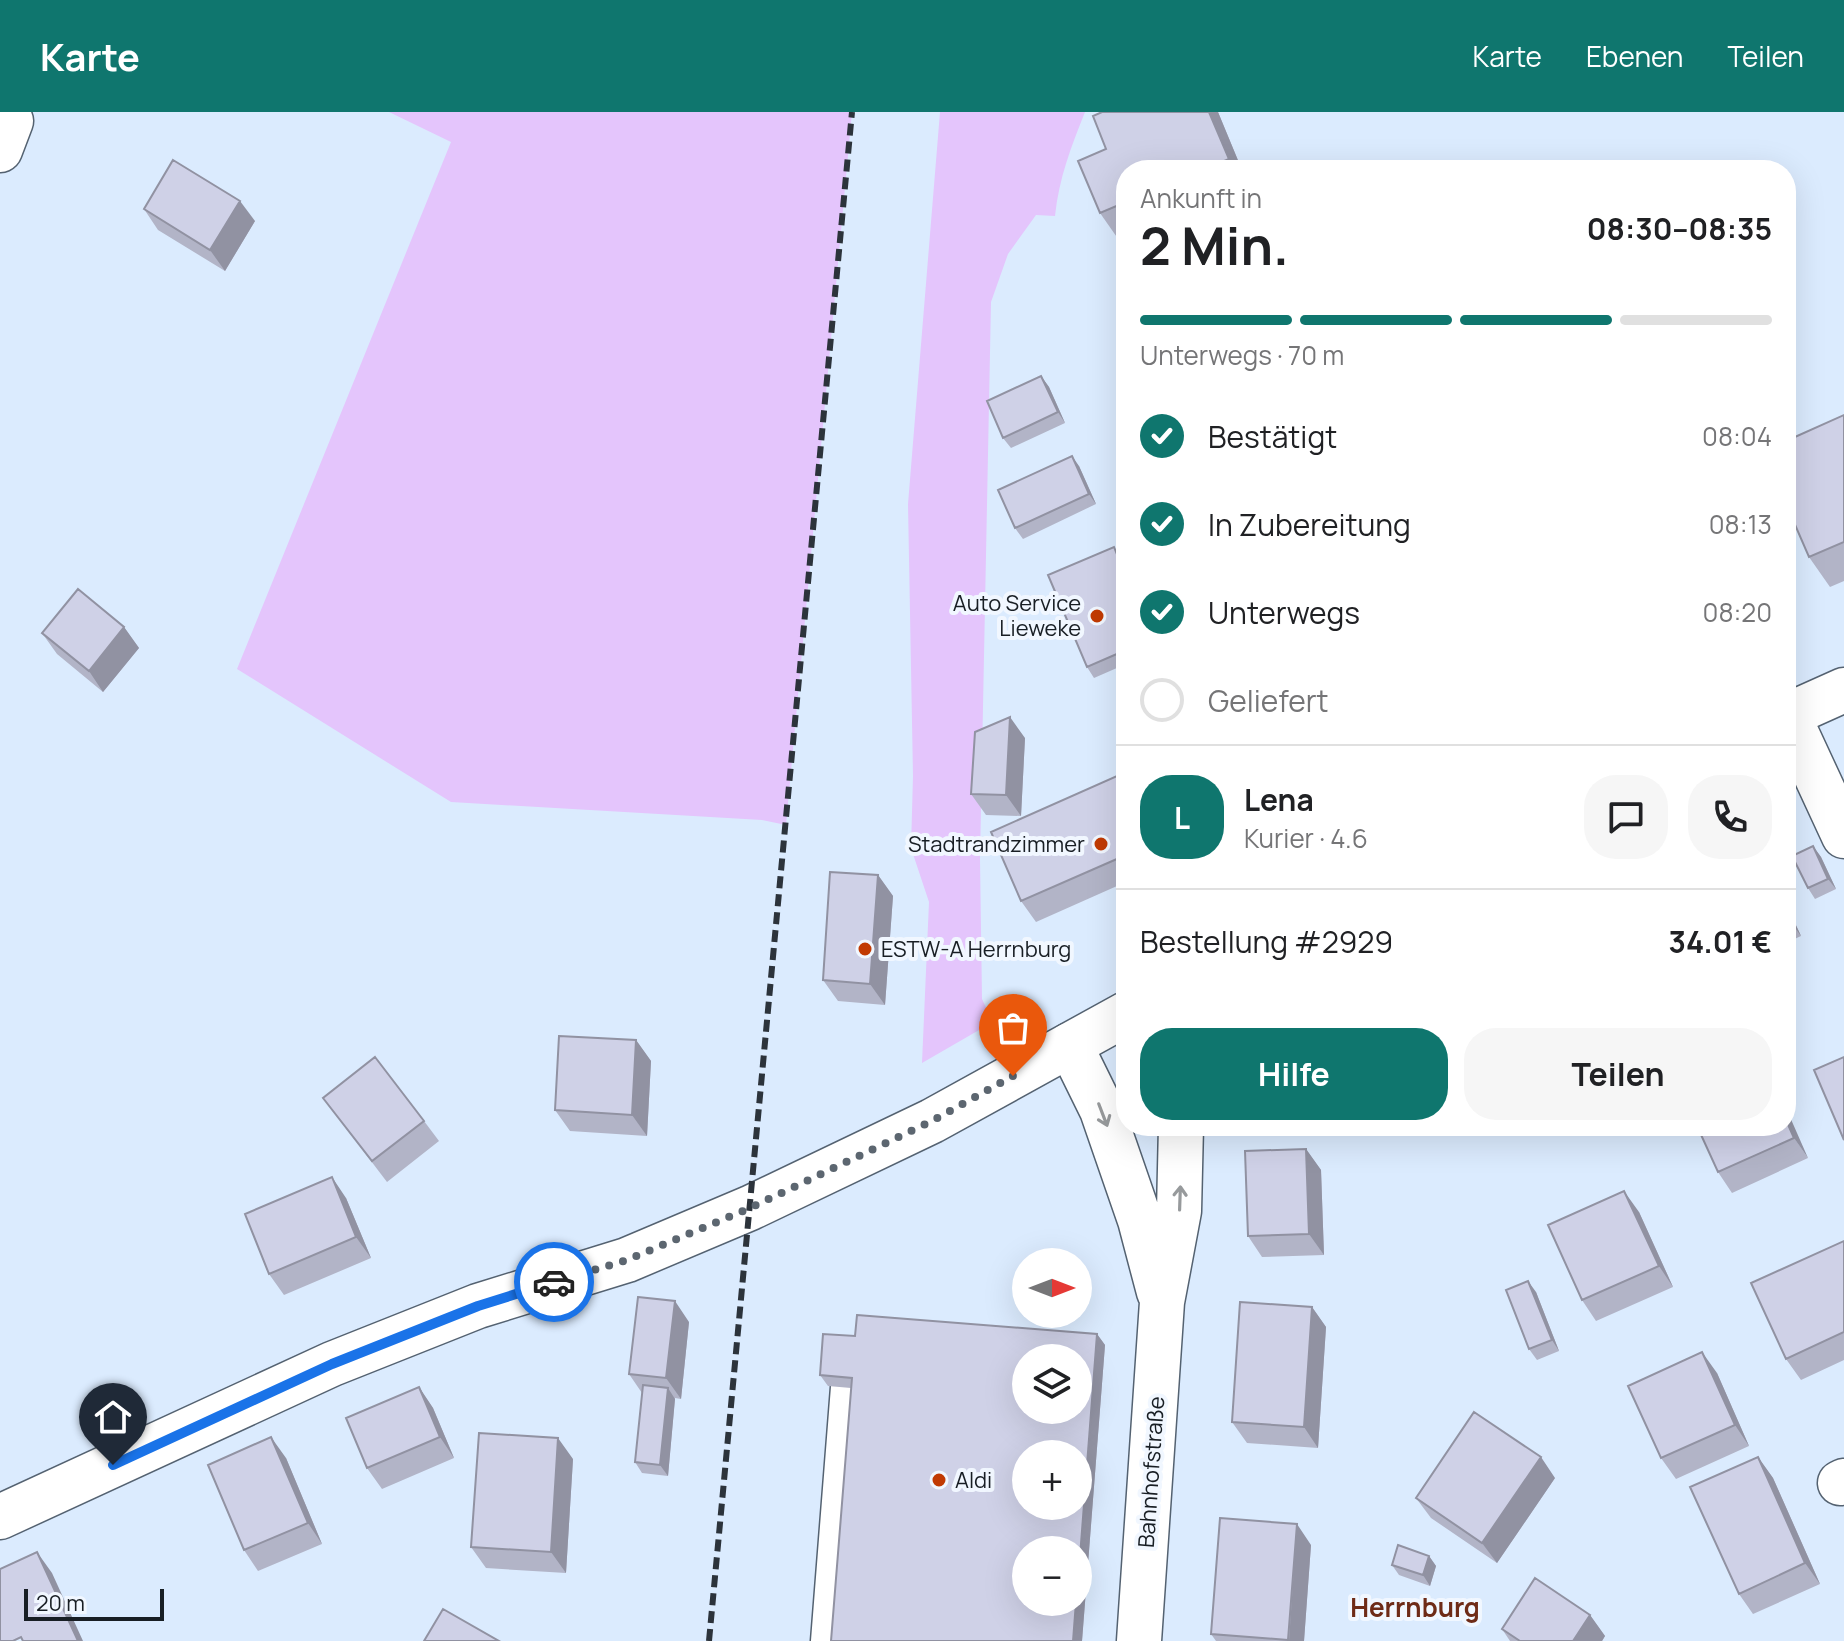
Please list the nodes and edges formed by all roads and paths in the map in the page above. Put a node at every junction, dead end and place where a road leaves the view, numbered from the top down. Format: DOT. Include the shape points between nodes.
graph roads {
  1 [pos="1844,690"];
  2 [pos="1796,712"];
  3 [pos="1796,735"];
  4 [pos="1844,836"];
  5 [pos="1116,1020"];
  6 [pos="1070,1045"];
  7 [pos="1181,1136"];
  8 [pos="1162,1302"];
  9 [pos="843,1387"];
  10 [pos="0,1517"];
  11 [pos="823,1641"];
  12 [pos="1139,1641"];
  1 -- 2 [label="main road"];
  3 -- 4 [label="main road"];
  5 -- 6 [label="main road"];
  6 -- 8 [label="main road, Bahnhofstraße, one-way" via="1102,1110"];
  6 -- 10 [label="main road" via="932,1121 750,1208 627,1260 478,1306 332,1364"];
  8 -- 7 [label="main road, Bahnhofstraße, one-way" via="1179,1211"];
  8 -- 12 [label="main road, Bahnhofstraße"];
  9 -- 11 [label="lane"];
}
